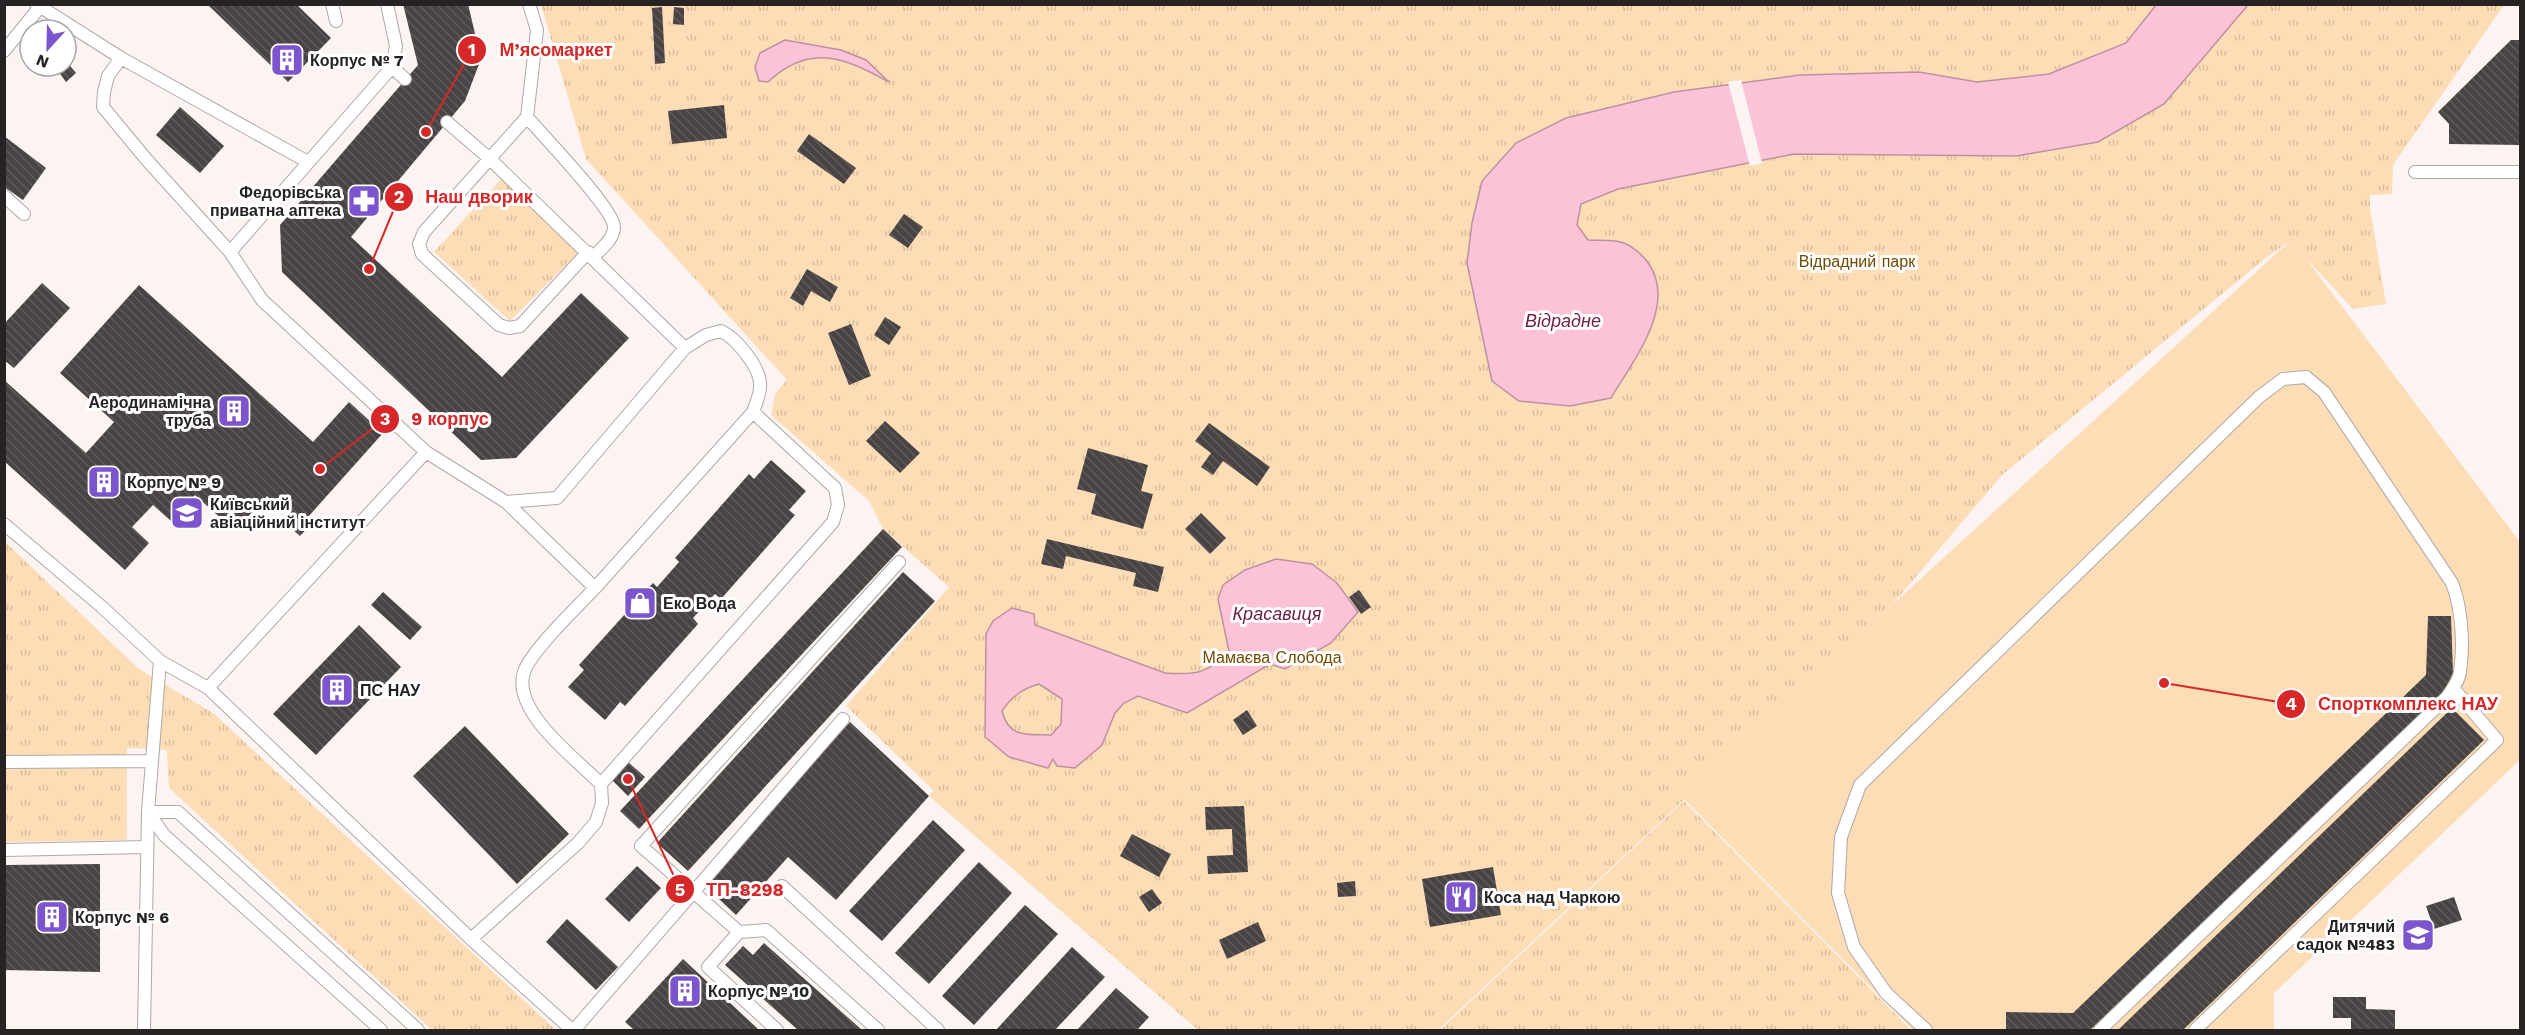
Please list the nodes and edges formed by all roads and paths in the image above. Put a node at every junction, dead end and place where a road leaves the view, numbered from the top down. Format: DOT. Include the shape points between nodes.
graph roads {
  1 [pos="332,4"];
  2 [pos="387,4"];
  3 [pos="529,4"];
  4 [pos="37,6"];
  5 [pos="336,21"];
  6 [pos="4,51"];
  7 [pos="121,58"];
  8 [pos="392,67"];
  9 [pos="405,79"];
  10 [pos="527,117"];
  11 [pos="447,122"];
  12 [pos="490,159"];
  13 [pos="308,162"];
  14 [pos="2415,172"];
  15 [pos="2520,172"];
  16 [pos="4,196"];
  17 [pos="24,214"];
  18 [pos="230,252"];
  19 [pos="591,255"];
  20 [pos="685,348"];
  21 [pos="753,412"];
  22 [pos="426,452"];
  23 [pos="506,502"];
  24 [pos="4,524"];
  25 [pos="899,562"];
  26 [pos="595,588"];
  27 [pos="159,662"];
  28 [pos="208,688"];
  29 [pos="2453,688"];
  30 [pos="843,719"];
  31 [pos="152,761"];
  32 [pos="4,762"];
  33 [pos="601,784"];
  34 [pos="148,812"];
  35 [pos="147,847"];
  36 [pos="4,850"];
  37 [pos="782,886"];
  38 [pos="694,891"];
  39 [pos="739,932"];
  40 [pos="471,939"];
  41 [pos="144,1030"];
  42 [pos="381,1030"];
  43 [pos="418,1030"];
  44 [pos="573,1030"];
  45 [pos="777,1030"];
  46 [pos="878,1030"];
  47 [pos="938,1030"];
  48 [pos="1926,1030"];
  49 [pos="2100,1030"];
  50 [pos="2195,1030"];
  1 -- 5 [label="lane"];
  2 -- 8 [label="lane" via="396,46"];
  3 -- 10 [label="lane" via="537,30"];
  4 -- 6 [label="lane"];
  4 -- 7 [label="lane"];
  7 -- 13 [label="lane"];
  7 -- 18 [label="lane" via="108,76 104,107"];
  8 -- 9 [label="lane"];
  8 -- 13 [label="lane"];
  10 -- 12 [label="lane"];
  10 -- 19 [label="lane" via="614,220 611,238"];
  11 -- 12 [label="lane"];
  12 -- 19 [label="lane"];
  12 -- 19 [label="lane" via="424,232 419,244 422,254 499,325 509,328 520,326"];
  13 -- 18 [label="lane"];
  14 -- 15 [label="lane"];
  16 -- 17 [label="lane"];
  18 -- 22 [label="lane" via="262,300"];
  19 -- 20 [label="lane"];
  20 -- 21 [label="lane" via="721,331 732,336 759,374 761,386"];
  20 -- 23 [label="lane" via="557,498"];
  21 -- 26 [label="lane"];
  21 -- 33 [label="lane" via="836,488 838,505 833,522"];
  22 -- 23 [label="lane"];
  22 -- 28 [label="lane"];
  23 -- 26 [label="lane"];
  24 -- 27 [label="lane" via="102,607"];
  25 -- 38 [label="lane" via="641,846"];
  26 -- 33 [label="lane" via="533,657 524,672 522,688 537,721"];
  27 -- 28 [label="lane"];
  27 -- 31 [label="lane"];
  28 -- 40 [label="lane"];
  29 -- 48 [label="lane" via="2460,674 2460,615 2452,583 2324,392 2306,377 2283,379 2259,397 1860,785 1840,837 1839,893 1854,947 1886,993"];
  29 -- 49 [label="lane"];
  29 -- 50 [label="lane" via="2497,740"];
  30 -- 38 [label="lane"];
  31 -- 32 [label="lane"];
  31 -- 34 [label="lane"];
  33 -- 40 [label="lane" via="602,803 596,822 578,843"];
  34 -- 35 [label="lane"];
  34 -- 42 [label="lane" via="165,835"];
  34 -- 43 [label="lane" via="178,812"];
  35 -- 36 [label="lane"];
  35 -- 41 [label="lane"];
  37 -- 47 [label="lane"];
  38 -- 39 [label="lane"];
  38 -- 44 [label="lane"];
  39 -- 45 [label="lane" via="708,967"];
  39 -- 46 [label="lane" via="766,930"];
  40 -- 44 [label="lane"];
}
